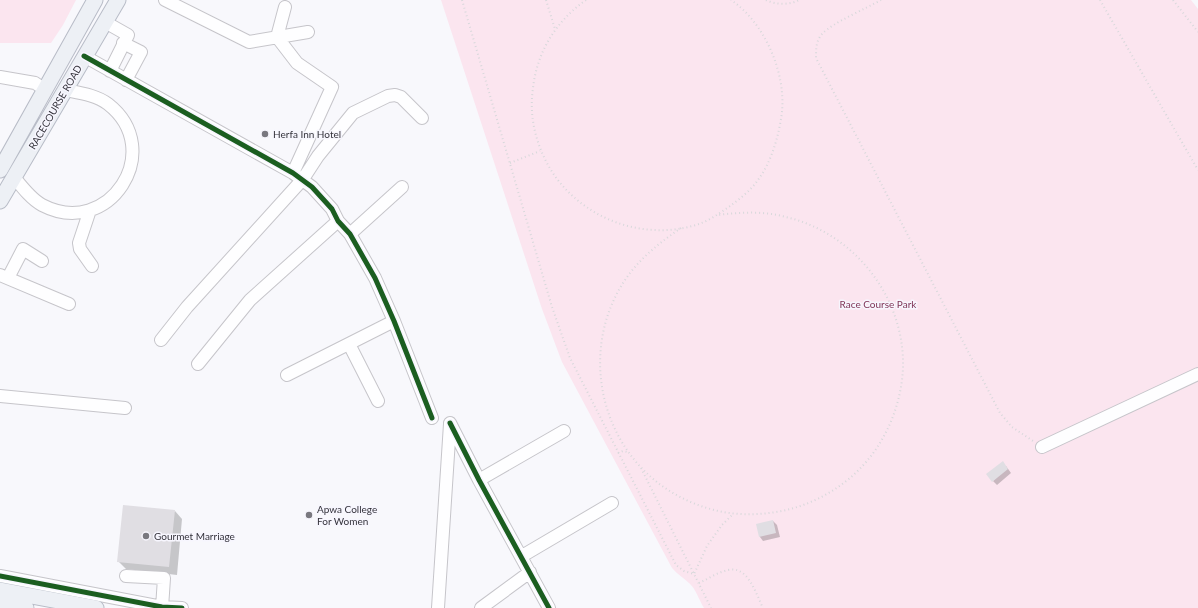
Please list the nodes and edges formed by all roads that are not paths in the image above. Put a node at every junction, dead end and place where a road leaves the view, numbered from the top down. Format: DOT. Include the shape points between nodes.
graph roads {
  1 [pos="95,0"];
  2 [pos="118,0"];
  3 [pos="165,0"];
  4 [pos="284,7"];
  5 [pos="105,22"];
  6 [pos="308,32"];
  7 [pos="277,37"];
  8 [pos="124,44"];
  9 [pos="84,56"];
  10 [pos="110,71"];
  11 [pos="0,77"];
  12 [pos="126,80"];
  13 [pos="44,89"];
  14 [pos="65,90"];
  15 [pos="422,118"];
  16 [pos="0,170"];
  17 [pos="298,176"];
  18 [pos="14,177"];
  19 [pos="402,187"];
  20 [pos="1,201"];
  21 [pos="90,210"];
  22 [pos="338,221"];
  23 [pos="350,234"];
  24 [pos="42,261"];
  25 [pos="92,266"];
  26 [pos="4,276"];
  27 [pos="69,304"];
  28 [pos="394,321"];
  29 [pos="160,340"];
  30 [pos="349,344"];
  31 [pos="198,364"];
  32 [pos="1198,374"];
  33 [pos="287,375"];
  34 [pos="0,396"];
  35 [pos="378,401"];
  36 [pos="126,408"];
  37 [pos="432,418"];
  38 [pos="564,431"];
  39 [pos="1042,447"];
  40 [pos="479,480"];
  41 [pos="612,503"];
  42 [pos="522,556"];
  43 [pos="530,572"];
  44 [pos="0,576"];
  45 [pos="126,576"];
  46 [pos="0,590"];
  47 [pos="0,604"];
  48 [pos="162,607"];
  49 [pos="26,608"];
  50 [pos="96,608"];
  51 [pos="182,608"];
  52 [pos="438,608"];
  53 [pos="481,608"];
  54 [pos="550,608"];
  1 -- 13 [label="main road, RACECOURSE ROAD"];
  2 -- 5 [label="main road, RACECOURSE ROAD"];
  3 -- 7 [label="street" via="249,42"];
  4 -- 7 [label="street"];
  5 -- 8 [label="street" via="128,35"];
  5 -- 9 [label="main road, RACECOURSE ROAD"];
  6 -- 7 [label="street"];
  7 -- 17 [label="street" via="297,63 332,87"];
  8 -- 10 [label="street"];
  8 -- 12 [label="street" via="141,52"];
  9 -- 10 [label="street"];
  9 -- 14 [label="main road, RACECOURSE ROAD"];
  10 -- 12 [label="street"];
  11 -- 13 [label="street" via="35,83"];
  12 -- 17 [label="street"];
  13 -- 16 [label="main road, RACECOURSE ROAD"];
  14 -- 18 [label="main road, RACECOURSE ROAD"];
  14 -- 21 [label="street" via="91,95 108,103 121,117 130,134 133,153 130,172 121,189 107,202"];
  15 -- 17 [label="street" via="401,97 395,94 388,96 353,113"];
  17 -- 22 [label="street" via="321,196"];
  17 -- 29 [label="street"];
  18 -- 20 [label="main road, RACECOURSE ROAD"];
  18 -- 21 [label="street" via="41,204 57,211 73,213"];
  19 -- 23 [label="street"];
  21 -- 25 [label="street" via="79,242 80,250"];
  22 -- 23 [label="street"];
  22 -- 31 [label="street" via="250,300"];
  23 -- 28 [label="street" via="375,278"];
  24 -- 26 [label="street" via="23,249"];
  26 -- 27 [label="street"];
  28 -- 30 [label="street"];
  28 -- 37 [label="street"];
  30 -- 33 [label="street"];
  30 -- 35 [label="street"];
  32 -- 39 [label="street"];
  34 -- 36 [label="street"];
  38 -- 40 [label="street"];
  40 -- 42 [label="street"];
  40 -- 52 [label="street" via="450,423"];
  41 -- 42 [label="street"];
  42 -- 43 [label="street"];
  43 -- 53 [label="street"];
  43 -- 54 [label="street"];
  44 -- 48 [label="street"];
  45 -- 48 [label="street" via="164,578"];
  46 -- 50 [label="main road"];
  47 -- 49 [label="main road"];
  48 -- 51 [label="street"];
}
